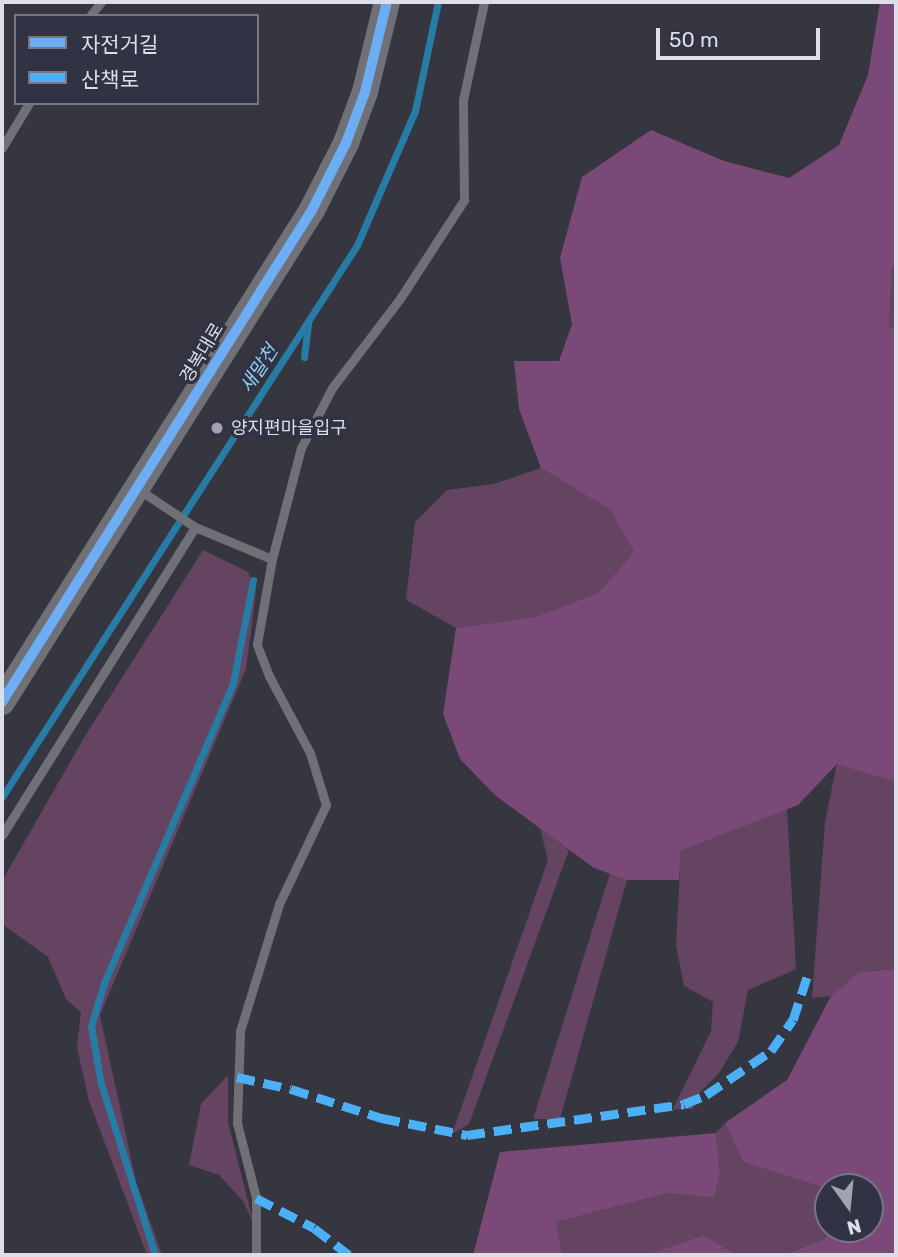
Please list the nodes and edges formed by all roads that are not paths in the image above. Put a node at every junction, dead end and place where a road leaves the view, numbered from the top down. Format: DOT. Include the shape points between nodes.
graph roads {
  1 [pos="387,2"];
  2 [pos="484,2"];
  3 [pos="28,105"];
  4 [pos="2,148"];
  5 [pos="138,489"];
  6 [pos="195,527"];
  7 [pos="272,559"];
  8 [pos="2,702"];
  9 [pos="2,835"];
  10 [pos="257,1255"];
  1 -- 5 [label="street, 경복대로" via="365,92 318,199"];
  2 -- 7 [label="lane" via="463,100 464,200 326,400 301,447"];
  3 -- 4 [label="lane"];
  5 -- 6 [label="lane"];
  5 -- 8 [label="street, 경복대로"];
  6 -- 7 [label="lane"];
  6 -- 9 [label="lane"];
  7 -- 10 [label="lane" via="257,644 310,752 326,805 279,904 240,1031 237,1123 256,1198"];
}
